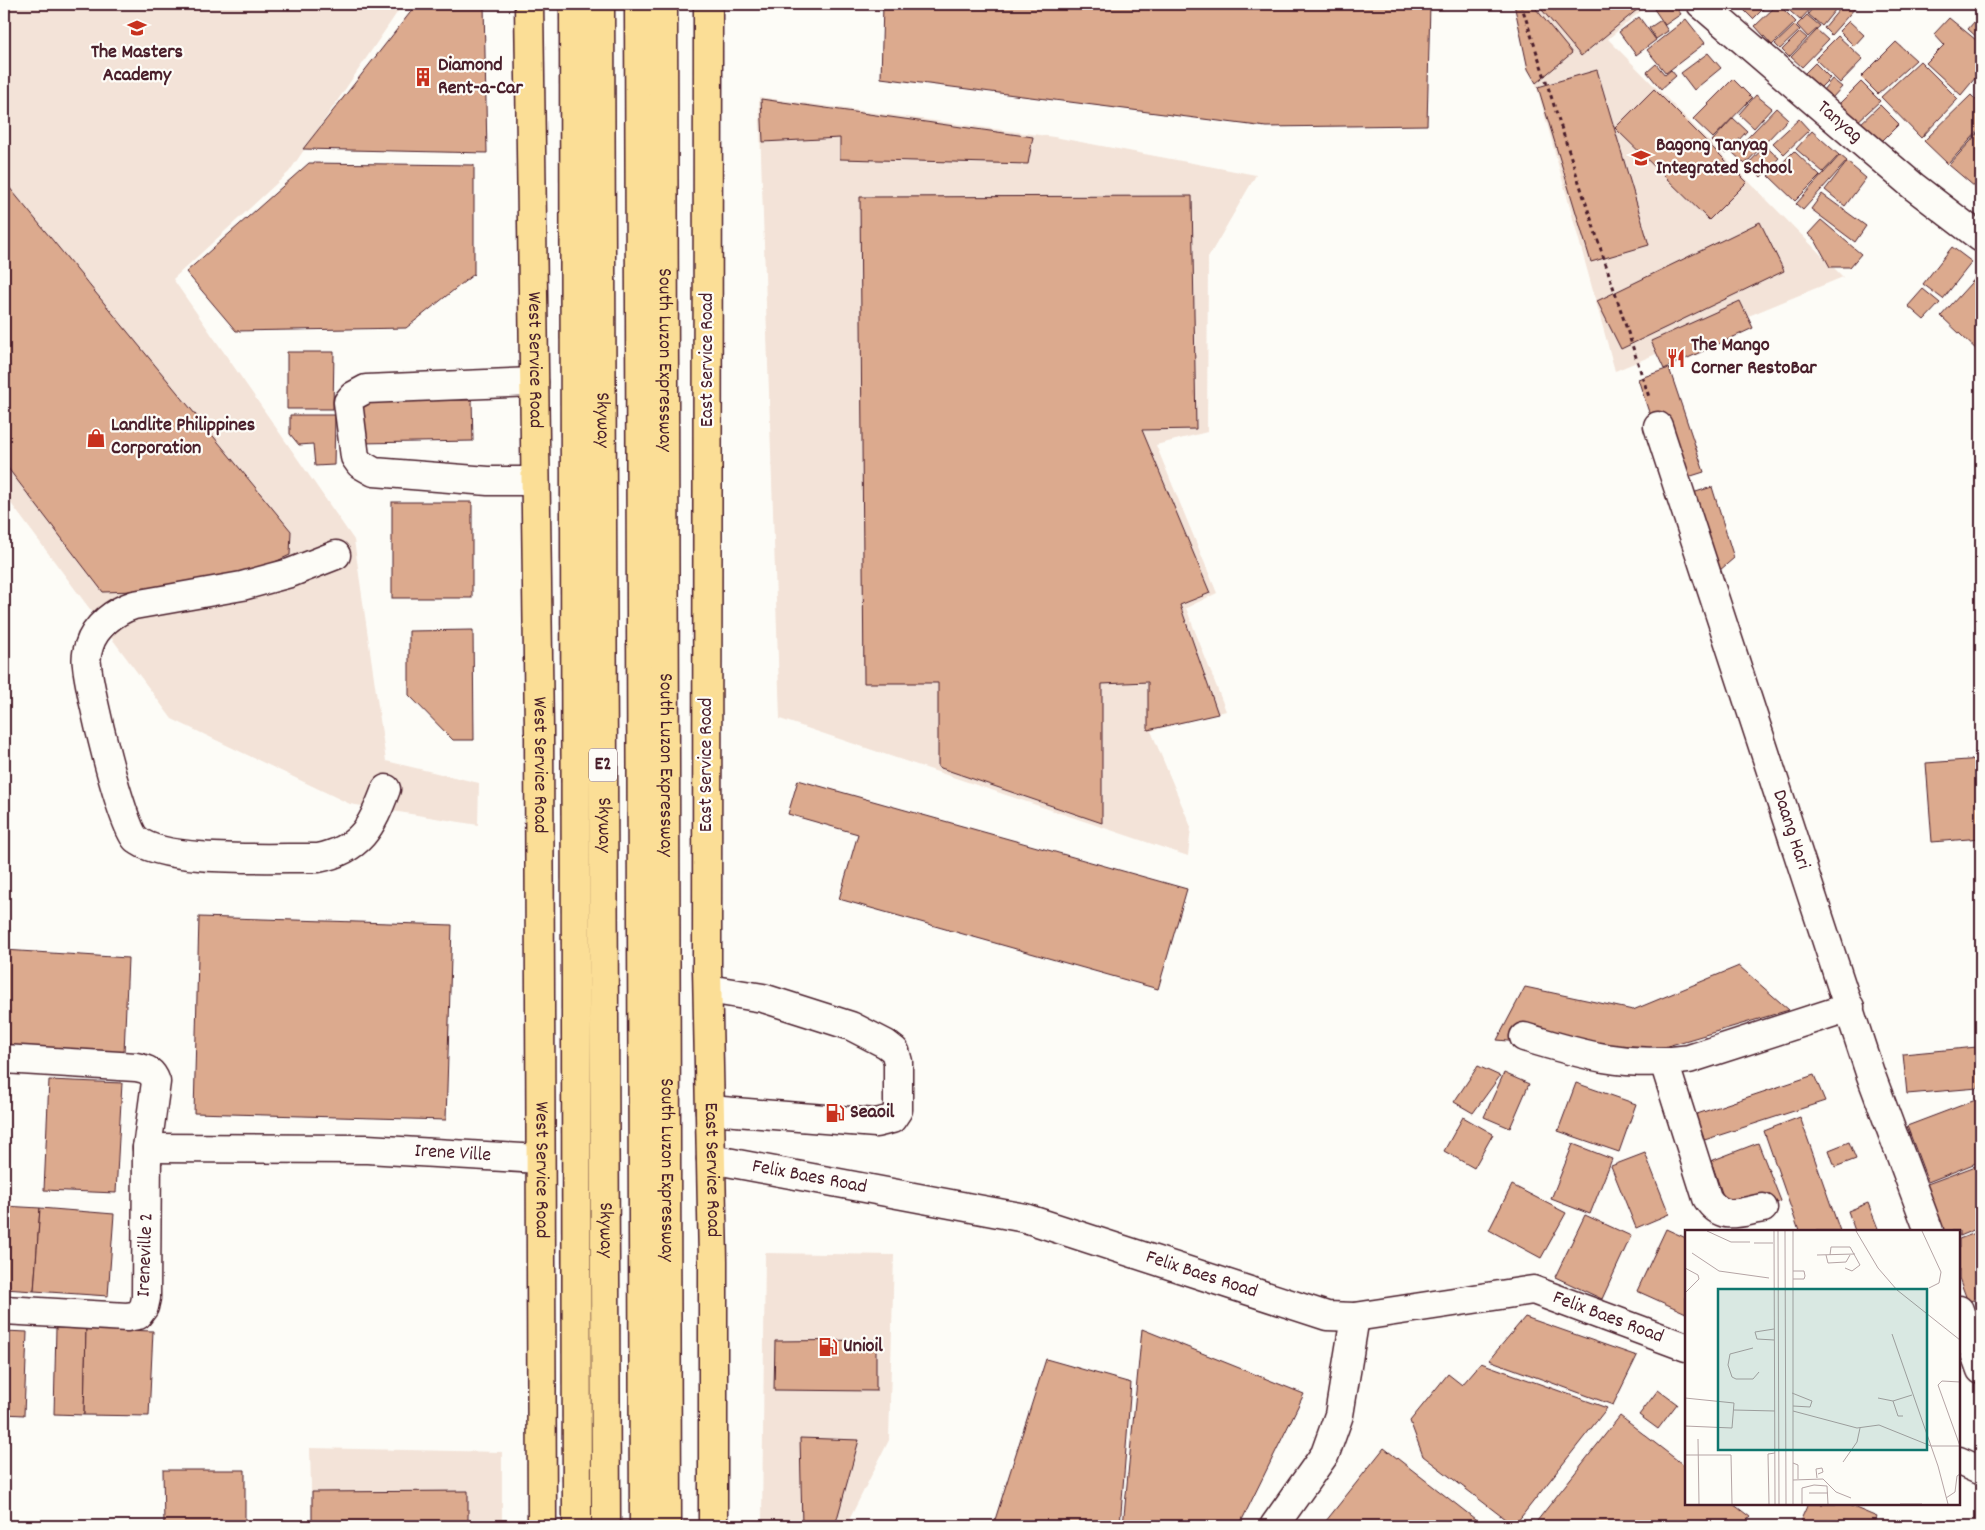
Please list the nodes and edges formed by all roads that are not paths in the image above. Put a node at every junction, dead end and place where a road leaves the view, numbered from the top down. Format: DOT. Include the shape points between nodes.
graph roads {
  1 [pos="529,4"];
  2 [pos="574,4"];
  3 [pos="600,4"];
  4 [pos="639,4"];
  5 [pos="663,4"];
  6 [pos="708,4"];
  7 [pos="1701,4"];
  8 [pos="1981,238"];
  9 [pos="534,382"];
  10 [pos="1658,426"];
  11 [pos="535,481"];
  12 [pos="336,555"];
  13 [pos="386,789"];
  14 [pos="708,989"];
  15 [pos="1850,1007"];
  16 [pos="1524,1038"];
  17 [pos="4,1060"];
  18 [pos="1664,1062"];
  19 [pos="710,1110"];
  20 [pos="148,1148"];
  21 [pos="539,1159"];
  22 [pos="711,1159"];
  23 [pos="1763,1208"];
  24 [pos="1929,1230"];
  25 [pos="4,1310"];
  26 [pos="1960,1313"];
  27 [pos="1355,1317"];
  28 [pos="1685,1347"];
  29 [pos="1981,1370"];
  30 [pos="1960,1462"];
  31 [pos="1981,1471"];
  32 [pos="542,1526"];
  33 [pos="578,1526"];
  34 [pos="606,1526"];
  35 [pos="644,1526"];
  36 [pos="667,1526"];
  37 [pos="713,1526"];
  38 [pos="1274,1526"];
  1 -- 9 [label="main road, West Service Road"];
  2 -- 33 [label="main road, E2"];
  3 -- 34 [label="main road, Skyway / E2"];
  4 -- 35 [label="main road, Skyway / E2"];
  5 -- 36 [label="main road, South Luzon Expressway"];
  6 -- 14 [label="main road, East Service Road"];
  7 -- 8 [label="street, Tanyag" via="1913,186"];
  9 -- 11 [label="main road, West Service Road"];
  9 -- 11 [label="street" via="366,389 348,402 355,457 374,472 488,481"];
  10 -- 15 [label="street, Daang Hari"];
  11 -- 21 [label="main road, West Service Road" via="539,730"];
  12 -- 13 [label="street" via="290,573 242,586 134,605 110,617 94,635 86,664 98,721 124,817 135,838 164,851 198,856 318,858 333,855 346,850 366,831"];
  14 -- 19 [label="main road, East Service Road"];
  14 -- 19 [label="street" via="763,998 851,1026 886,1044 895,1051 898,1062 898,1110 892,1119 876,1123 851,1122"];
  15 -- 18 [label="street" via="1689,1059"];
  15 -- 24 [label="street, Daang Hari" via="1870,1073"];
  16 -- 18 [label="street" via="1585,1056 1625,1062"];
  17 -- 20 [label="street, Ireneville 2" via="146,1069 156,1082"];
  18 -- 23 [label="street" via="1707,1198 1713,1207 1728,1214"];
  19 -- 22 [label="main road, East Service Road"];
  20 -- 21 [label="street, Irene Ville" via="366,1149"];
  20 -- 25 [label="street, Ireneville 2" via="146,1298 138,1315"];
  21 -- 32 [label="main road, West Service Road"];
  22 -- 27 [label="street, Felix Baes Road" via="1025,1218 1327,1316"];
  22 -- 37 [label="main road, East Service Road"];
  26 -- 29 [label="street"];
  27 -- 28 [label="street, Felix Baes Road" via="1533,1290"];
  27 -- 38 [label="street" via="1339,1415 1324,1454"];
  30 -- 31 [label="street"];
}
